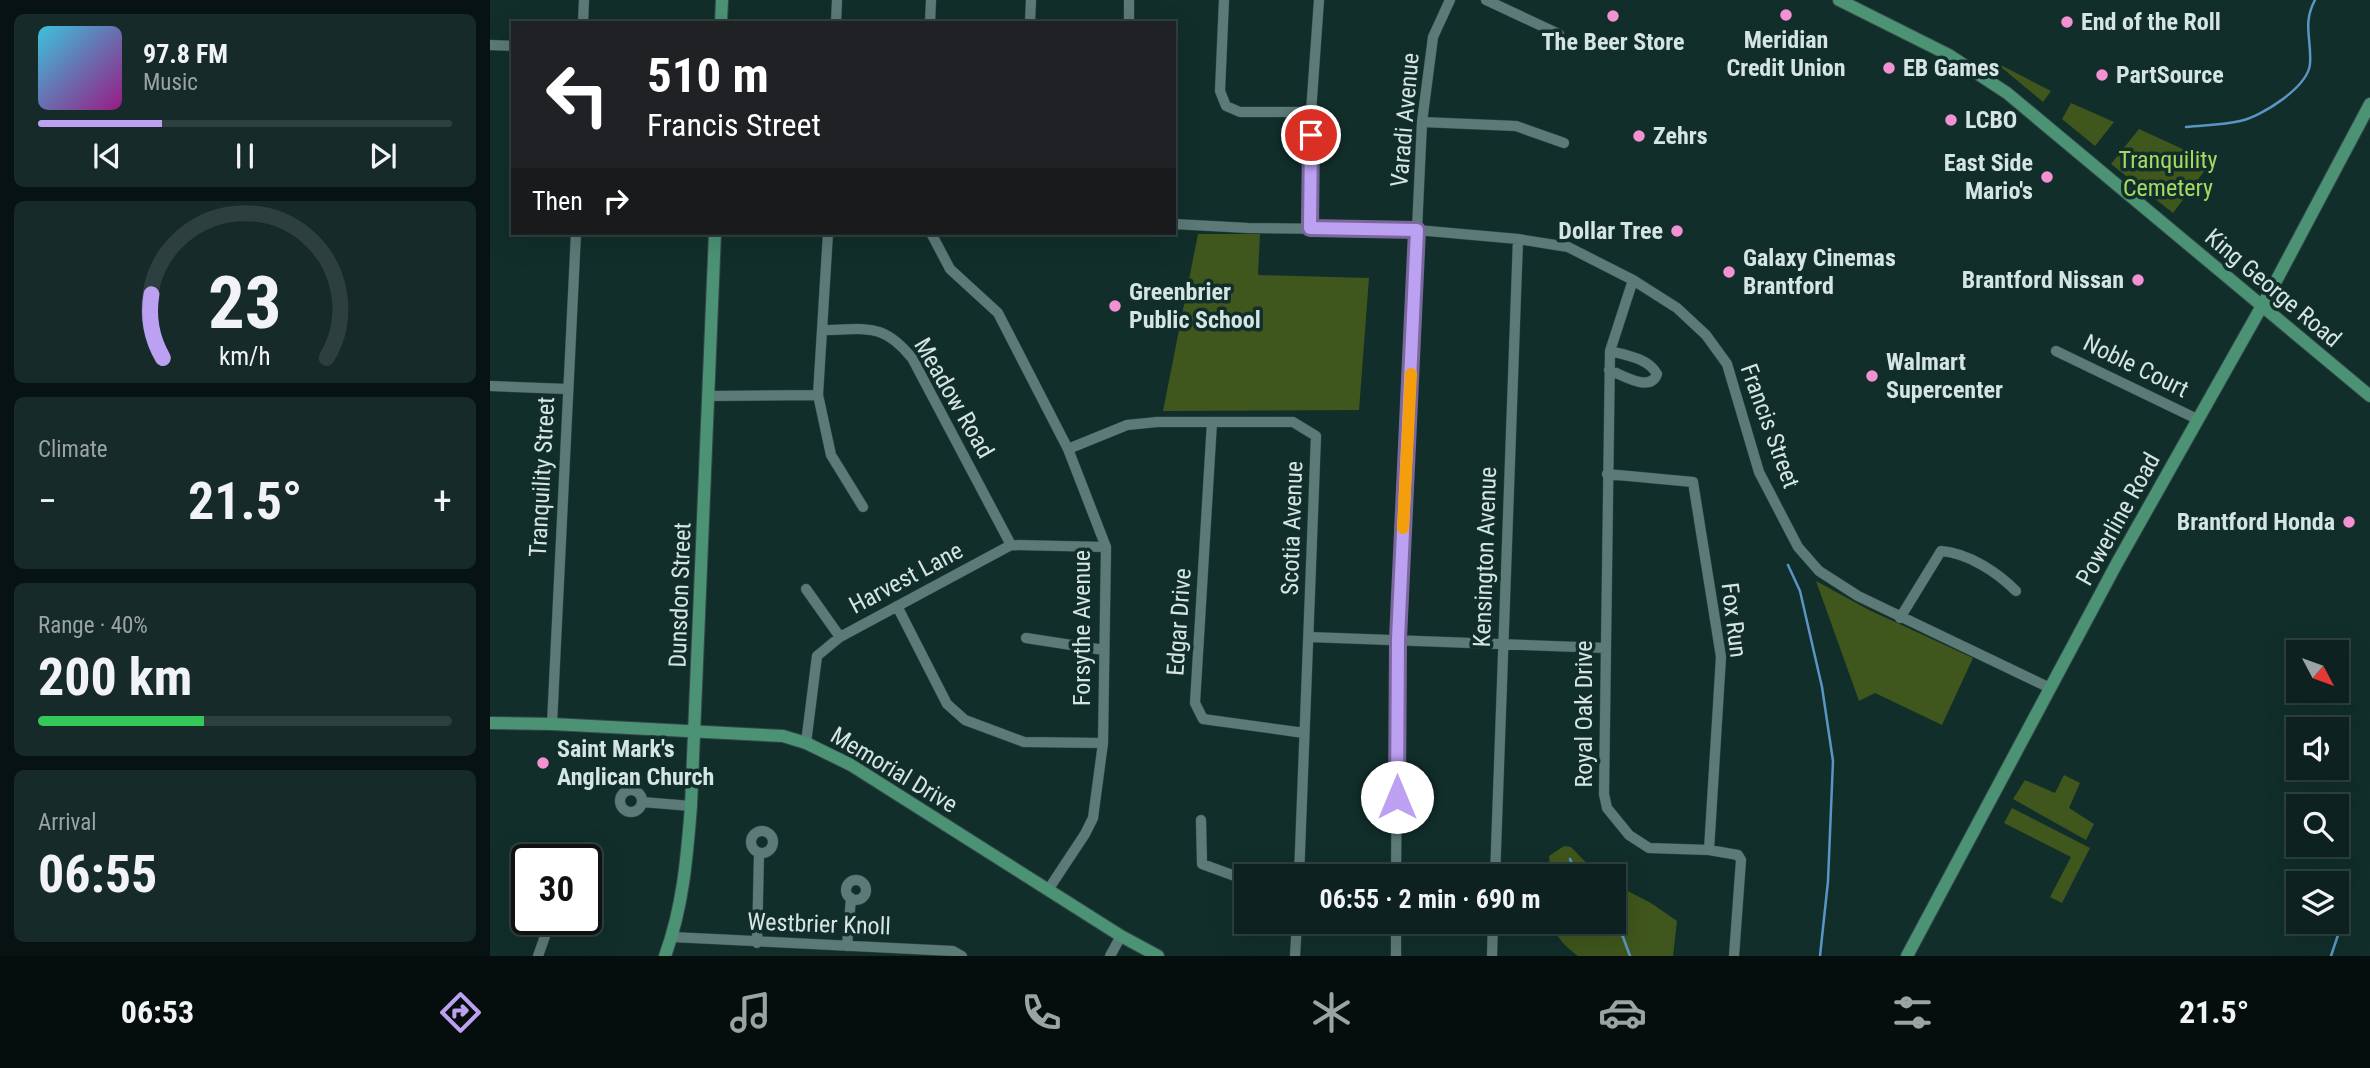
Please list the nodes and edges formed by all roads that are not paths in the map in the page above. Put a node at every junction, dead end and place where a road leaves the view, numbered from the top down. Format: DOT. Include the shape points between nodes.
graph roads {
  1 [pos="584,0"];
  2 [pos="722,0"];
  3 [pos="837,0"];
  4 [pos="931,0"];
  5 [pos="1031,0"];
  6 [pos="1129,0"];
  7 [pos="1224,0"];
  8 [pos="1319,0"];
  9 [pos="1450,0"];
  10 [pos="1486,0"];
  11 [pos="1839,0"];
  12 [pos="583,21"];
  13 [pos="721,21"];
  14 [pos="835,21"];
  15 [pos="930,21"];
  16 [pos="1030,21"];
  17 [pos="1129,21"];
  18 [pos="1559,34"];
  19 [pos="490,45"];
  20 [pos="511,46"];
  21 [pos="2370,104"];
  22 [pos="1311,111"];
  23 [pos="1422,122"];
  24 [pos="1564,143"];
  25 [pos="1176,225"];
  26 [pos="1310,228"];
  27 [pos="1417,230"];
  28 [pos="576,235"];
  29 [pos="715,235"];
  30 [pos="828,235"];
  31 [pos="932,235"];
  32 [pos="1518,239"];
  33 [pos="1633,280"];
  34 [pos="2262,306"];
  35 [pos="822,330"];
  36 [pos="1610,351"];
  37 [pos="2056,351"];
  38 [pos="1609,370"];
  39 [pos="490,386"];
  40 [pos="567,389"];
  41 [pos="818,395"];
  42 [pos="709,396"];
  43 [pos="2370,396"];
  44 [pos="2197,419"];
  45 [pos="1212,422"];
  46 [pos="1068,449"];
  47 [pos="1607,474"];
  48 [pos="863,507"];
  49 [pos="1011,545"];
  50 [pos="1106,547"];
  51 [pos="806,589"];
  52 [pos="2016,591"];
  53 [pos="897,606"];
  54 [pos="1900,618"];
  55 [pos="1309,636"];
  56 [pos="840,637"];
  57 [pos="1026,638"];
  58 [pos="1398,639"];
  59 [pos="1502,643"];
  60 [pos="1606,648"];
  61 [pos="1104,650"];
  62 [pos="2050,688"];
  63 [pos="490,723"];
  64 [pos="552,724"];
  65 [pos="695,731"];
  66 [pos="1304,733"];
  67 [pos="806,743"];
  68 [pos="1102,743"];
  69 [pos="642,803"];
  70 [pos="691,806"];
  71 [pos="1201,820"];
  72 [pos="1709,850"];
  73 [pos="759,853"];
  74 [pos="1299,864"];
  75 [pos="1396,864"];
  76 [pos="1495,864"];
  77 [pos="1234,876"];
  78 [pos="1048,890"];
  79 [pos="851,898"];
  80 [pos="1296,934"];
  81 [pos="1396,934"];
  82 [pos="1493,934"];
  83 [pos="545,935"];
  84 [pos="1121,936"];
  85 [pos="672,937"];
  86 [pos="757,943"];
  87 [pos="847,946"];
  88 [pos="538,956"];
  89 [pos="665,956"];
  90 [pos="962,956"];
  91 [pos="1110,956"];
  92 [pos="1158,956"];
  93 [pos="1295,956"];
  94 [pos="1396,956"];
  95 [pos="1492,956"];
  96 [pos="1734,956"];
  97 [pos="1907,956"];
  1 -- 12 [label="street"];
  2 -- 13 [label="main road"];
  3 -- 14 [label="street"];
  4 -- 15 [label="street"];
  5 -- 16 [label="street"];
  6 -- 17 [label="street"];
  7 -- 22 [label="street" via="1220,91 1226,106 1240,112"];
  8 -- 22 [label="street"];
  9 -- 23 [label="street, Varadi Avenue" via="1433,37"];
  10 -- 18 [label="street"];
  11 -- 34 [label="main road, King George Road" via="1949,55 2007,93"];
  19 -- 20 [label="street"];
  21 -- 34 [label="main road, Powerline Road"];
  22 -- 26 [label="street"];
  23 -- 24 [label="street" via="1516,126"];
  23 -- 27 [label="street, Varadi Avenue"];
  25 -- 26 [label="street, Francis Street"];
  26 -- 27 [label="street, Francis Street"];
  27 -- 32 [label="street, Francis Street"];
  27 -- 58 [label="street, Varadi Avenue"];
  28 -- 40 [label="street, Tranquility Street"];
  29 -- 42 [label="main road, Dunsdon Street"];
  30 -- 35 [label="street"];
  31 -- 46 [label="street, Forsythe Avenue" via="950,269 998,313"];
  32 -- 33 [label="street, Francis Street" via="1568,247"];
  32 -- 59 [label="street, Kensington Avenue"];
  33 -- 36 [label="street, Royal Oak Drive"];
  33 -- 54 [label="street, Francis Street" via="1677,308 1706,335 1727,364 1759,472 1798,547 1819,571"];
  34 -- 43 [label="main road, King George Road"];
  34 -- 44 [label="main road, Powerline Road"];
  35 -- 41 [label="street"];
  35 -- 49 [label="street, Meadow Road" via="881,330 900,343"];
  36 -- 38 [label="street, Royal Oak Drive"];
  36 -- 38 [label="street" via="1643,361 1657,374 1650,383 1641,383"];
  37 -- 44 [label="street, Noble Court"];
  38 -- 47 [label="street, Royal Oak Drive"];
  39 -- 40 [label="street"];
  40 -- 64 [label="street, Tranquility Street"];
  41 -- 42 [label="street"];
  41 -- 48 [label="street" via="831,455"];
  42 -- 65 [label="main road, Dunsdon Street"];
  44 -- 62 [label="main road, Powerline Road"];
  45 -- 46 [label="street, Scotia Avenue" via="1127,425"];
  45 -- 55 [label="street, Scotia Avenue" via="1293,422 1316,436"];
  45 -- 66 [label="street, Edgar Drive" via="1195,703 1203,719"];
  46 -- 50 [label="street, Forsythe Avenue"];
  47 -- 60 [label="street, Royal Oak Drive"];
  47 -- 72 [label="street, Fox Run" via="1693,482 1721,657"];
  49 -- 50 [label="street, Harvest Lane"];
  49 -- 53 [label="street, Harvest Lane"];
  50 -- 61 [label="street, Forsythe Avenue"];
  51 -- 56 [label="street"];
  52 -- 54 [label="street" via="2003,577 1957,552 1941,551"];
  53 -- 56 [label="street, Harvest Lane"];
  53 -- 68 [label="street" via="947,704 965,720 1024,742"];
  54 -- 62 [label="street, Francis Street"];
  55 -- 58 [label="street"];
  55 -- 66 [label="street, Scotia Avenue"];
  56 -- 67 [label="street, Harvest Lane" via="817,656"];
  57 -- 61 [label="street"];
  58 -- 59 [label="street"];
  58 -- 75 [label="street, Varadi Avenue"];
  59 -- 60 [label="street"];
  59 -- 76 [label="street, Kensington Avenue"];
  60 -- 72 [label="street, Royal Oak Drive" via="1606,808 1629,835 1649,848"];
  61 -- 68 [label="street, Forsythe Avenue"];
  62 -- 97 [label="main road, Powerline Road"];
  63 -- 64 [label="main road, Memorial Drive"];
  64 -- 65 [label="main road, Memorial Drive"];
  65 -- 67 [label="main road, Memorial Drive" via="783,736"];
  65 -- 70 [label="main road, Dunsdon Street"];
  66 -- 74 [label="street, Scotia Avenue"];
  67 -- 78 [label="main road, Memorial Drive" via="851,765"];
  68 -- 78 [label="street, Forsythe Avenue" via="1093,818"];
  69 -- 70 [label="street"];
  70 -- 85 [label="main road, Dunsdon Street" via="684,887"];
  71 -- 77 [label="street" via="1202,864"];
  72 -- 96 [label="street, Royal Oak Drive" via="1738,855 1741,860"];
  73 -- 86 [label="street"];
  78 -- 84 [label="main road, Memorial Drive"];
  79 -- 87 [label="street"];
  80 -- 93 [label="street"];
  81 -- 94 [label="street"];
  82 -- 95 [label="street"];
  83 -- 88 [label="street"];
  84 -- 91 [label="street"];
  84 -- 92 [label="main road, Memorial Drive"];
  85 -- 86 [label="street, Westbrier Knoll"];
  85 -- 89 [label="main road, Dunsdon Street"];
  86 -- 87 [label="street, Westbrier Knoll"];
  87 -- 90 [label="street, Westbrier Knoll" via="953,951"];
}
